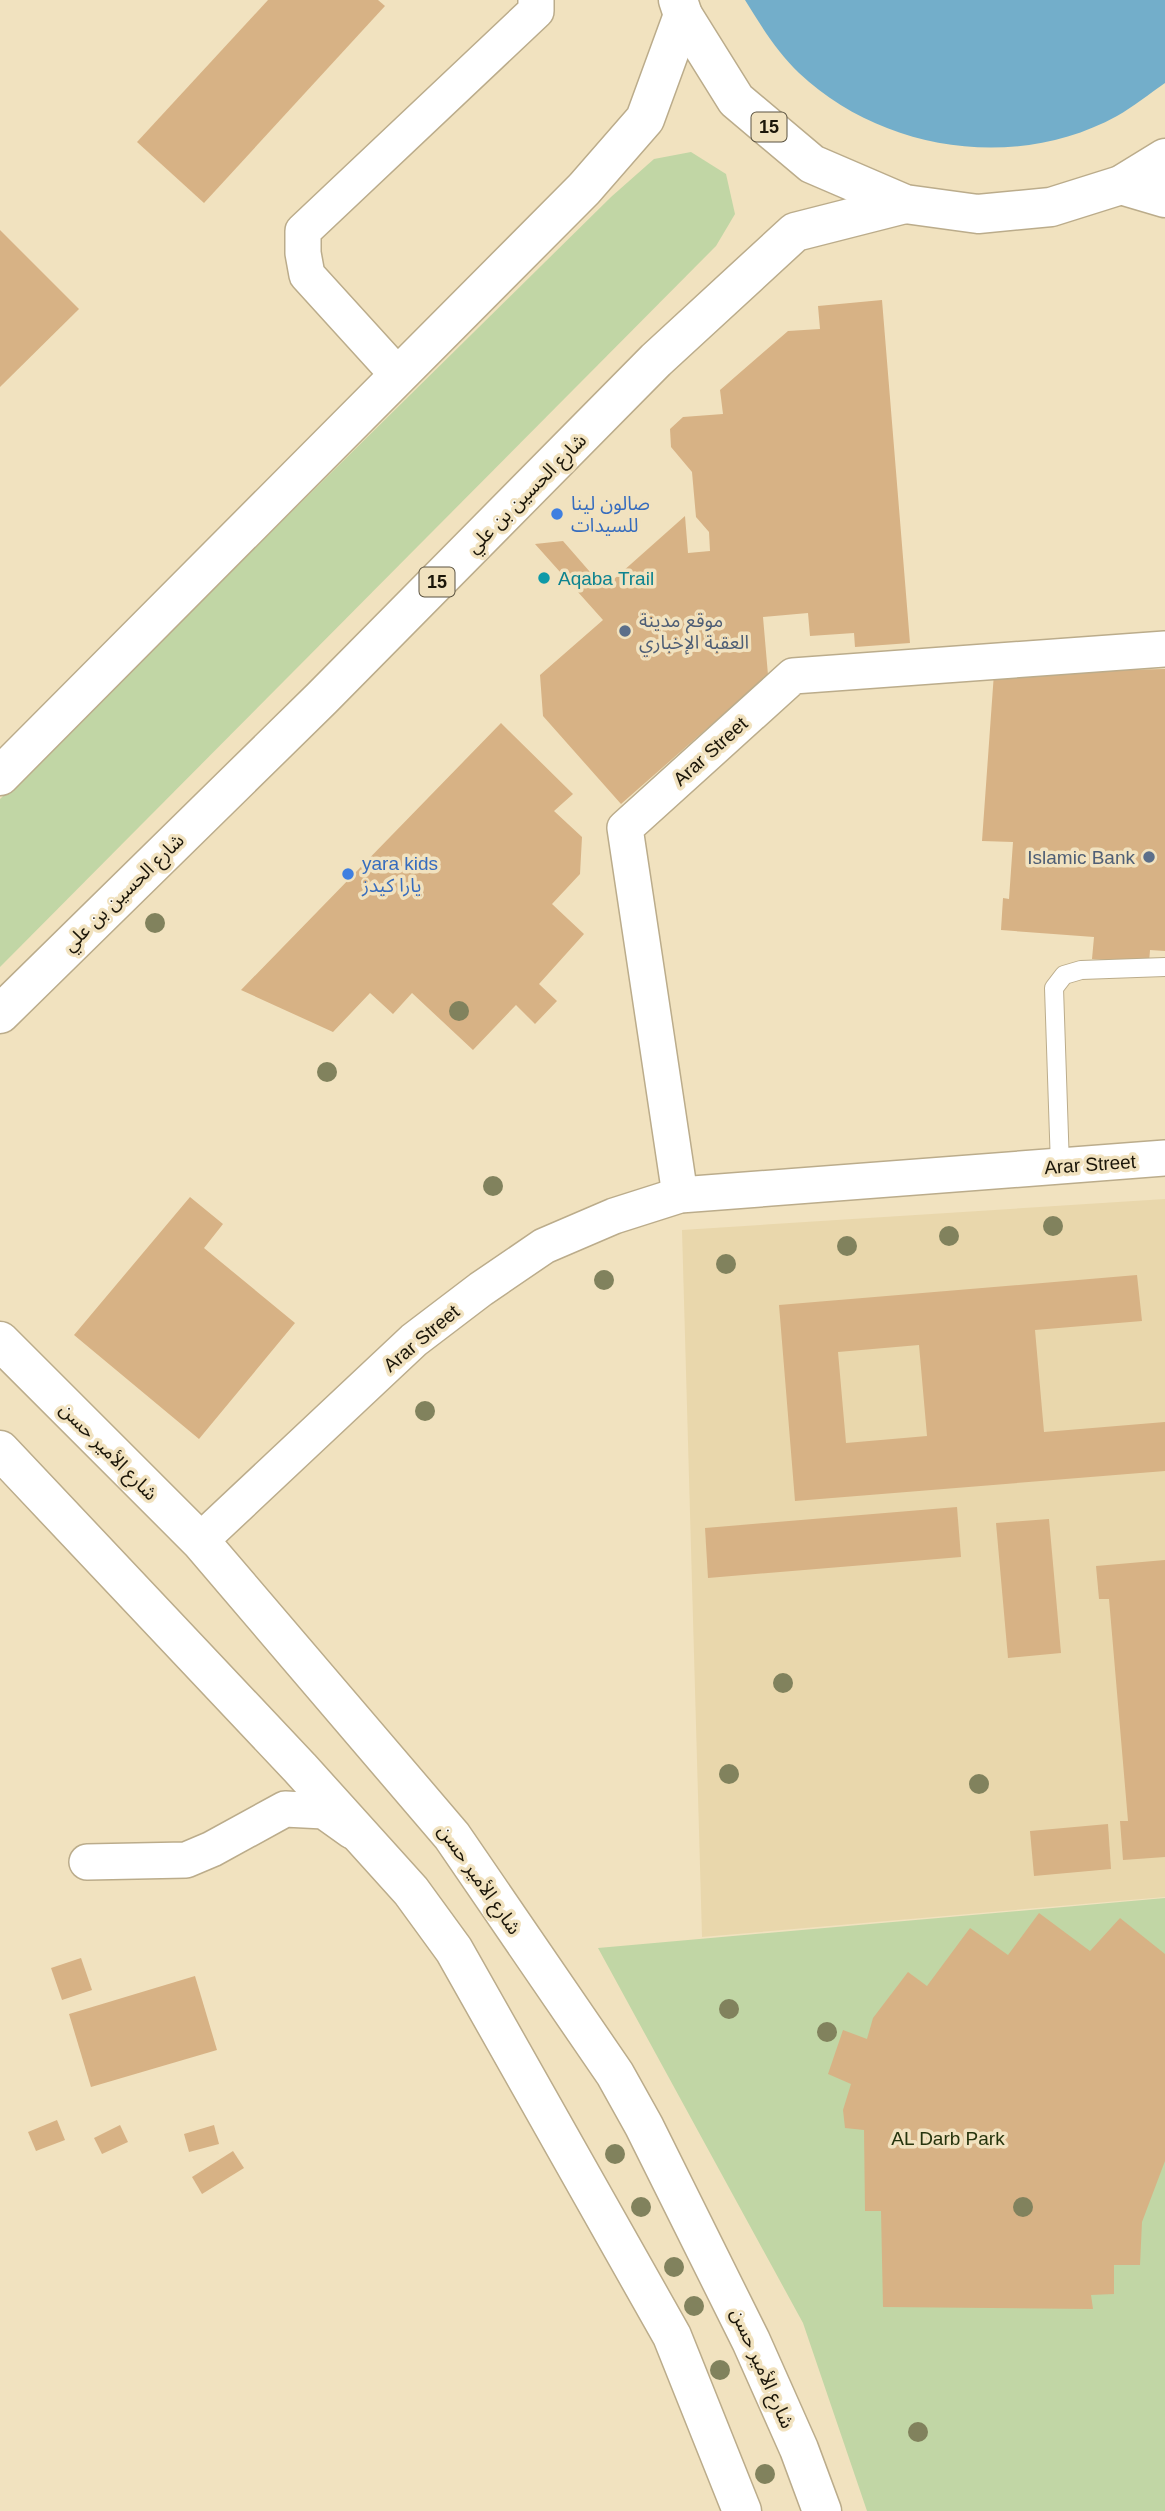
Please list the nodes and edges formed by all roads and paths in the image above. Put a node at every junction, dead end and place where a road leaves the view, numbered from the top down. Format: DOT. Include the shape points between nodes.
graph roads {
  1 [pos="536,0"];
  2 [pos="681,8"];
  3 [pos="1165,158"];
  4 [pos="1121,185"];
  5 [pos="1165,198"];
  6 [pos="905,204"];
  7 [pos="397,374"];
  8 [pos="1165,649"];
  9 [pos="0,776"];
  10 [pos="1165,967"];
  11 [pos="0,1014"];
  12 [pos="1165,1158"];
  13 [pos="1060,1166"];
  14 [pos="680,1195"];
  15 [pos="0,1341"];
  16 [pos="0,1450"];
  17 [pos="200,1541"];
  18 [pos="359,1836"];
  19 [pos="88,1863"];
  20 [pos="742,2511"];
  21 [pos="822,2511"];
  1 -- 7 [label="street" via="536,11 303,231 307,275"];
  2 -- 6 [label="main road, 15" via="736,100 813,164"];
  2 -- 7 [label="main road, 15" via="645,119 584,189"];
  3 -- 4 [label="main road, 15"];
  4 -- 5 [label="main road"];
  4 -- 6 [label="main road, 15" via="1051,207 978,214"];
  6 -- 11 [label="main road, شارع الحسين بن علي / 15" via="795,232 656,360 322,698"];
  7 -- 9 [label="main road, 15"];
  8 -- 14 [label="street, Arar Street" via="793,676 625,828"];
  10 -- 13 [label="lane" via="1081,970 1064,975 1055,988"];
  12 -- 13 [label="street, Arar Street"];
  13 -- 14 [label="street, Arar Street"];
  14 -- 17 [label="street, Arar Street" via="614,1216 544,1246 481,1289 414,1340"];
  15 -- 17 [label="main road, شارع الأمير حسن"];
  16 -- 18 [label="main road"];
  17 -- 21 [label="main road, شارع الأمير حسن" via="452,1836 615,2074 719,2272 779,2400"];
  18 -- 19 [label="street" via="324,1811 285,1809 186,1860"];
  18 -- 20 [label="main road" via="411,1891 468,1974 672,2336"];
}
